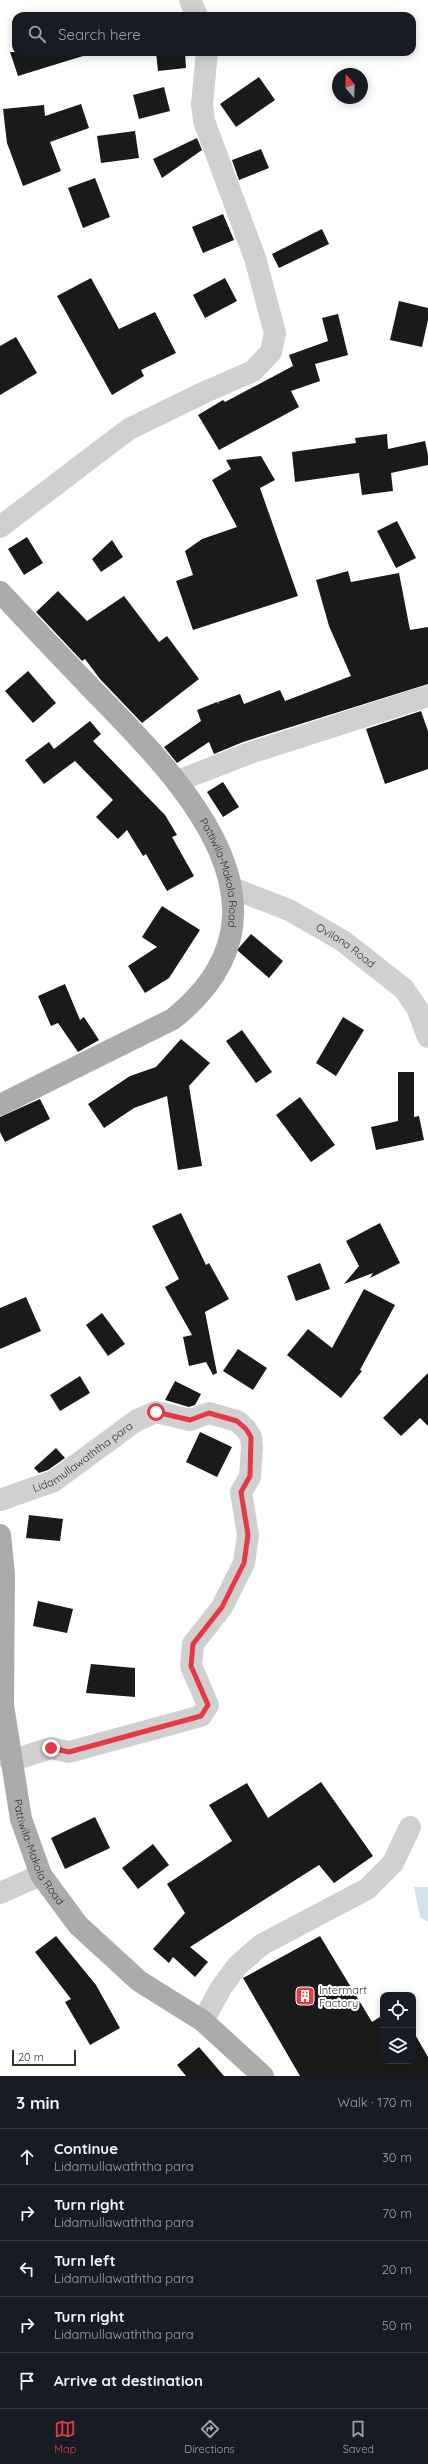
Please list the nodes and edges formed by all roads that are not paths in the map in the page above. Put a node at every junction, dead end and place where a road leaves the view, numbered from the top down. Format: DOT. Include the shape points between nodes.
graph roads {
  1 [pos="190,0"];
  2 [pos="195,12"];
  3 [pos="207,56"];
  4 [pos="0,528"];
  5 [pos="0,592"];
  6 [pos="428,696"];
  7 [pos="178,781"];
  8 [pos="232,888"];
  9 [pos="428,1037"];
  10 [pos="0,1105"];
  11 [pos="0,1500"];
  12 [pos="0,1535"];
  13 [pos="2,1574"];
  14 [pos="1,1706"];
  15 [pos="10,1761"];
  16 [pos="410,1827"];
  17 [pos="41,1875"];
  18 [pos="0,1893"];
  19 [pos="203,2021"];
  20 [pos="263,2076"];
  1 -- 2 [label="street"];
  3 -- 4 [label="street" via="202,104 204,121 254,258 275,333 271,352 252,371 129,429"];
  5 -- 7 [label="main road, Pattiwila-Makola Road" via="136,733"];
  6 -- 7 [label="street" via="246,754"];
  7 -- 8 [label="main road, Pattiwila-Makola Road" via="221,852"];
  8 -- 9 [label="street, Ovilana Road" via="289,910 343,941 404,989 417,1008"];
  8 -- 10 [label="main road, Pattiwila-Makola Road" via="235,910 222,958 208,984 193,1003 173,1019"];
  11 -- 15 [label="street, Lidamullawaththa para" via="54,1481 137,1420 156,1412 190,1420 209,1413 237,1421 251,1437 250,1476 241,1492 248,1535 244,1563 222,1607 193,1644 191,1666 208,1705 201,1716 69,1752 51,1748"];
  12 -- 13 [label="main road, Pattiwila-Makola Road"];
  13 -- 14 [label="main road, Pattiwila-Makola Road"];
  14 -- 15 [label="main road, Pattiwila-Makola Road"];
  15 -- 17 [label="main road, Pattiwila-Makola Road" via="21,1819"];
  16 -- 19 [label="street" via="393,1863 367,1889 261,1945 237,1966 221,1988"];
  17 -- 18 [label="street"];
  17 -- 19 [label="main road, Pattiwila-Makola Road" via="78,1925 139,1981"];
  19 -- 20 [label="main road, Pattiwila-Makola Road"];
}
